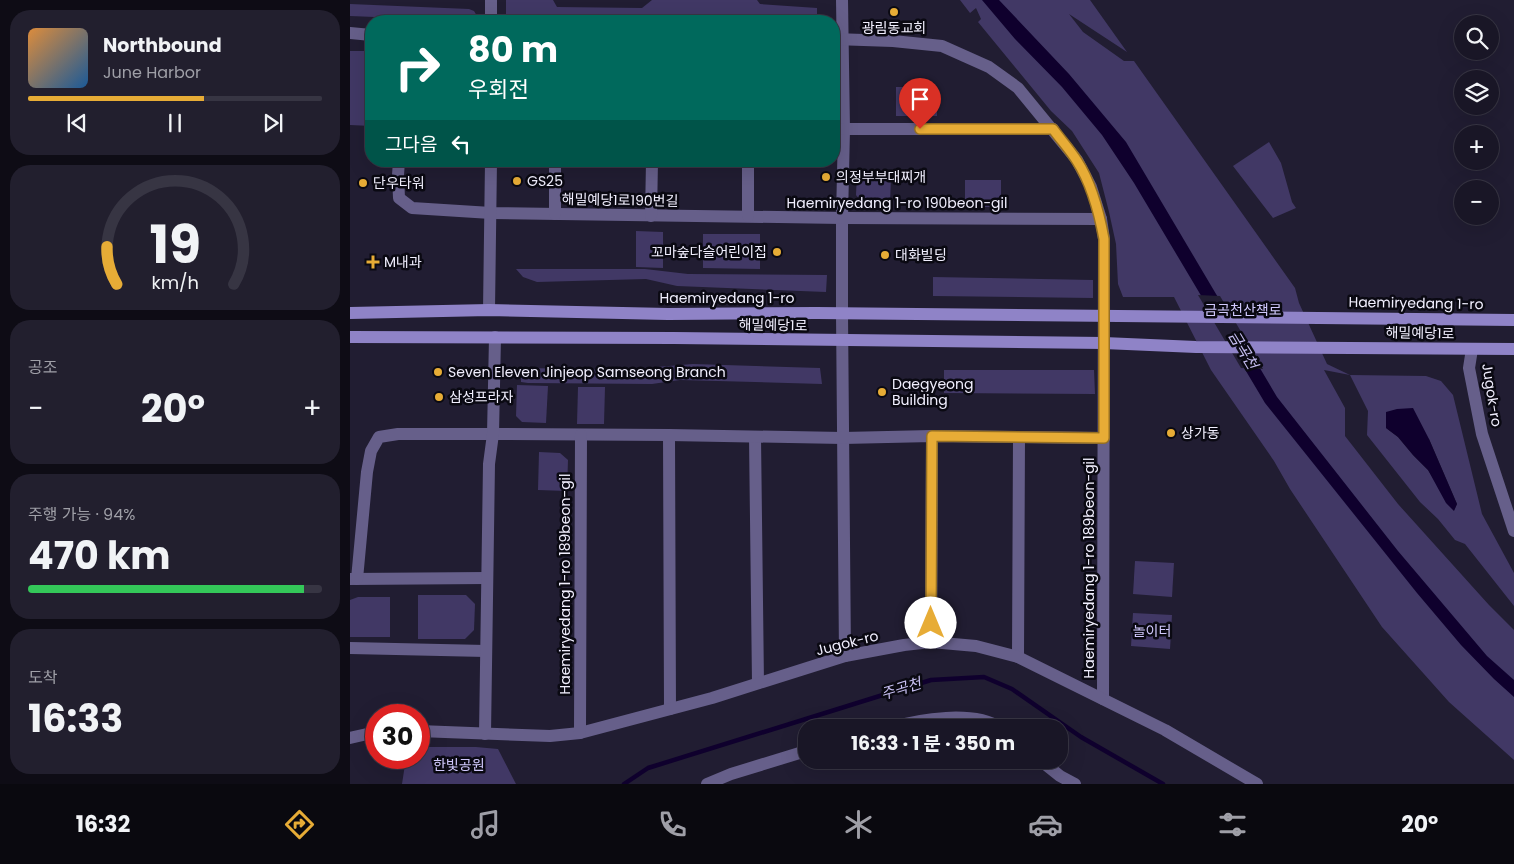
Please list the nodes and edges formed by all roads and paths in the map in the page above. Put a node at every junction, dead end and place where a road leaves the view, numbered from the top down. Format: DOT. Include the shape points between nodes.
graph roads {
  1 [pos="491,0"];
  2 [pos="842,0"];
  3 [pos="491,15"];
  4 [pos="840,26"];
  5 [pos="350,33"];
  6 [pos="365,34"];
  7 [pos="840,39"];
  8 [pos="840,57"];
  9 [pos="844,129"];
  10 [pos="1053,129"];
  11 [pos="399,167"];
  12 [pos="491,167"];
  13 [pos="555,167"];
  14 [pos="652,167"];
  15 [pos="748,167"];
  16 [pos="491,213"];
  17 [pos="554,214"];
  18 [pos="651,216"];
  19 [pos="748,216"];
  20 [pos="842,218"];
  21 [pos="1101,219"];
  22 [pos="489,310"];
  23 [pos="350,313"];
  24 [pos="842,314"];
  25 [pos="1105,315"];
  26 [pos="1514,320"];
  27 [pos="350,337"];
  28 [pos="495,337"];
  29 [pos="842,341"];
  30 [pos="1104,343"];
  31 [pos="1472,349"];
  32 [pos="1514,349"];
  33 [pos="493,434"];
  34 [pos="581,435"];
  35 [pos="669,435"];
  36 [pos="932,436"];
  37 [pos="755,437"];
  38 [pos="1019,437"];
  39 [pos="843,438"];
  40 [pos="1104,438"];
  41 [pos="1514,531"];
  42 [pos="487,578"];
  43 [pos="354,579"];
  44 [pos="931,642"];
  45 [pos="350,648"];
  46 [pos="486,651"];
  47 [pos="846,656"];
  48 [pos="1018,657"];
  49 [pos="758,683"];
  50 [pos="1103,699"];
  51 [pos="670,710"];
  52 [pos="945,719"];
  53 [pos="976,719"];
  54 [pos="430,731"];
  55 [pos="580,732"];
  56 [pos="486,734"];
  57 [pos="365,735"];
  58 [pos="350,738"];
  59 [pos="798,753"];
  60 [pos="1051,769"];
  61 [pos="707,784"];
  62 [pos="1075,784"];
  63 [pos="1257,784"];
  1 -- 3 [label="street"];
  2 -- 4 [label="street"];
  5 -- 6 [label="street"];
  7 -- 10 [label="street" via="942,46 989,67 1018,88"];
  8 -- 9 [label="street"];
  9 -- 10 [label="street"];
  9 -- 20 [label="street"];
  10 -- 21 [label="street" via="1077,160 1091,187"];
  11 -- 16 [label="street, 해밀예당1로190번길" via="399,198 412,208"];
  12 -- 16 [label="street"];
  13 -- 17 [label="street"];
  14 -- 18 [label="street"];
  15 -- 19 [label="street"];
  16 -- 17 [label="street, 해밀예당1로190번길"];
  16 -- 22 [label="street"];
  17 -- 18 [label="street, 해밀예당1로190번길"];
  18 -- 19 [label="street, 해밀예당1로190번길"];
  19 -- 20 [label="street, Haemiryedang 1-ro 190beon-gil"];
  20 -- 21 [label="street, Haemiryedang 1-ro 190beon-gil"];
  20 -- 24 [label="street"];
  21 -- 25 [label="street"];
  22 -- 23 [label="street, Haemiryedang 1-ro"];
  22 -- 24 [label="street, Haemiryedang 1-ro"];
  24 -- 25 [label="street, Haemiryedang 1-ro"];
  24 -- 29 [label="street"];
  25 -- 26 [label="street, Haemiryedang 1-ro"];
  25 -- 30 [label="street, Haemiryedang 1-ro 189beon-gil"];
  27 -- 28 [label="street, 해밀예당1로"];
  28 -- 29 [label="street, 해밀예당1로"];
  28 -- 33 [label="street"];
  29 -- 30 [label="street, 해밀예당1로"];
  29 -- 39 [label="street"];
  30 -- 31 [label="street, 해밀예당1로"];
  30 -- 40 [label="street, Haemiryedang 1-ro 189beon-gil"];
  31 -- 32 [label="street, 해밀예당1로"];
  31 -- 41 [label="street, Jugok-ro" via="1469,368 1482,434"];
  33 -- 34 [label="street, Haemiryedang 1-ro 189beon-gil"];
  33 -- 42 [label="street" via="489,464"];
  33 -- 43 [label="street, Haemiryedang 1-ro 189beon-gil" via="378,437 367,472"];
  34 -- 35 [label="street, Haemiryedang 1-ro 189beon-gil"];
  34 -- 55 [label="street, Haemiryedang 1-ro 189beon-gil"];
  35 -- 37 [label="street, Haemiryedang 1-ro 189beon-gil"];
  35 -- 51 [label="street"];
  36 -- 38 [label="street, Haemiryedang 1-ro 189beon-gil"];
  36 -- 39 [label="street, Haemiryedang 1-ro 189beon-gil"];
  36 -- 44 [label="street"];
  37 -- 39 [label="street, Haemiryedang 1-ro 189beon-gil"];
  37 -- 49 [label="street"];
  38 -- 40 [label="street, Haemiryedang 1-ro 189beon-gil"];
  38 -- 48 [label="street"];
  39 -- 47 [label="street"];
  40 -- 50 [label="street, Haemiryedang 1-ro 189beon-gil"];
  42 -- 43 [label="street"];
  42 -- 46 [label="street"];
  44 -- 47 [label="street, Jugok-ro"];
  44 -- 48 [label="street, Jugok-ro" via="976,646"];
  45 -- 46 [label="street"];
  46 -- 56 [label="street"];
  47 -- 49 [label="street, Jugok-ro"];
  48 -- 50 [label="street, Jugok-ro"];
  49 -- 51 [label="street, Jugok-ro"];
  50 -- 63 [label="street, Jugok-ro" via="1165,730"];
  51 -- 55 [label="street, Jugok-ro"];
  52 -- 53 [label="street"];
  54 -- 56 [label="street, Jugok-ro"];
  55 -- 56 [label="street, Jugok-ro" via="550,736"];
  57 -- 58 [label="street"];
  59 -- 61 [label="street"];
  60 -- 62 [label="street"];
}
